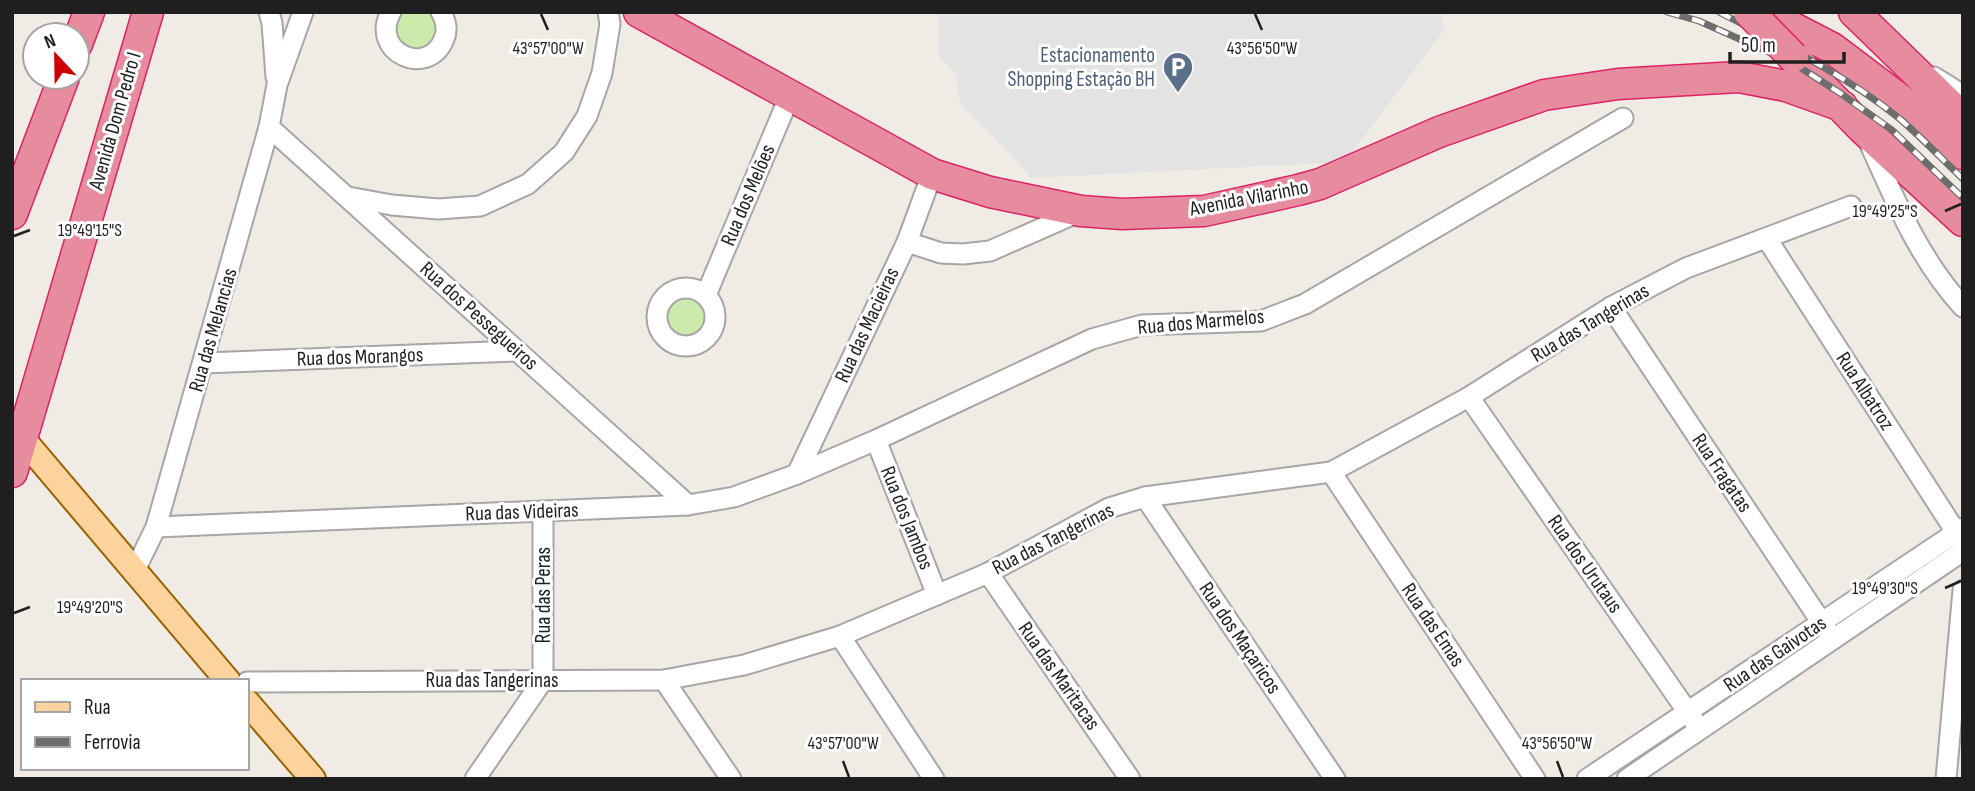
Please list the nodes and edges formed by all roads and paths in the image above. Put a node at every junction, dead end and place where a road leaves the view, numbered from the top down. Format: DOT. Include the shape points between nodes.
graph roads {
  1 [pos="148,12"];
  2 [pos="270,12"];
  3 [pos="303,12"];
  4 [pos="391,12"];
  5 [pos="441,12"];
  6 [pos="627,12"];
  7 [pos="639,12"];
  8 [pos="1854,12"];
  9 [pos="1761,15"];
  10 [pos="609,18"];
  11 [pos="1895,53"];
  12 [pos="277,85"];
  13 [pos="59,91"];
  14 [pos="790,95"];
  15 [pos="1963,95"];
  16 [pos="1842,106"];
  17 [pos="1623,118"];
  18 [pos="1963,118"];
  19 [pos="269,127"];
  20 [pos="1863,128"];
  21 [pos="1963,154"];
  22 [pos="932,174"];
  23 [pos="348,197"];
  24 [pos="1851,206"];
  25 [pos="1082,211"];
  26 [pos="12,214"];
  27 [pos="1963,221"];
  28 [pos="1767,239"];
  29 [pos="906,242"];
  30 [pos="706,295"];
  31 [pos="1611,307"];
  32 [pos="1963,307"];
  33 [pos="517,351"];
  34 [pos="204,363"];
  35 [pos="1469,397"];
  36 [pos="876,440"];
  37 [pos="22,459"];
  38 [pos="1331,472"];
  39 [pos="797,474"];
  40 [pos="1145,498"];
  41 [pos="688,505"];
  42 [pos="543,511"];
  43 [pos="156,527"];
  44 [pos="1961,539"];
  45 [pos="135,570"];
  46 [pos="988,573"];
  47 [pos="1963,590"];
  48 [pos="937,595"];
  49 [pos="1827,631"];
  50 [pos="840,636"];
  51 [pos="226,679"];
  52 [pos="543,680"];
  53 [pos="664,680"];
  54 [pos="248,682"];
  55 [pos="248,703"];
  56 [pos="1688,712"];
  57 [pos="1700,730"];
  58 [pos="477,778"];
  59 [pos="313,779"];
  60 [pos="731,779"];
  61 [pos="934,779"];
  62 [pos="1130,779"];
  63 [pos="1335,779"];
  64 [pos="1535,779"];
  65 [pos="1587,779"];
  66 [pos="1627,779"];
  67 [pos="1946,779"];
  1 -- 37 [label="highway, Avenida Dom Pedro I"];
  2 -- 12 [label="street, Rua das Melancias"];
  3 -- 12 [label="street, Rua das Melancias"];
  4 -- 5 [label="street" via="386,23 388,40 399,54 415,59 432,55 443,42 446,25"];
  6 -- 10 [label="street"];
  7 -- 14 [label="highway, Avenida Vilarinho"];
  8 -- 11 [label="highway"];
  9 -- 16 [label="highway, bridge" via="1793,57"];
  9 -- 21 [label="highway" via="1832,48"];
  10 -- 23 [label="street" via="602,73 587,116 564,152 528,184 480,206 438,209"];
  11 -- 15 [label="street"];
  11 -- 18 [label="highway"];
  12 -- 19 [label="street, Rua das Melancias"];
  13 -- 26 [label="highway"];
  14 -- 22 [label="highway, Avenida Vilarinho"];
  14 -- 30 [label="street, Rua dos Melões"];
  16 -- 20 [label="highway"];
  16 -- 25 [label="highway, Avenida Vilarinho" via="1786,86 1740,77 1544,95 1298,190 1204,211"];
  17 -- 36 [label="street, Rua dos Marmelos" via="1305,304 1261,321 1142,325 1092,339"];
  19 -- 23 [label="street, Rua dos Pessegueiros"];
  19 -- 34 [label="street, Rua das Melancias"];
  20 -- 27 [label="highway"];
  20 -- 32 [label="street" via="1908,228 1926,260"];
  22 -- 25 [label="highway, Avenida Vilarinho" via="990,192"];
  22 -- 29 [label="street, Rua das Macieiras"];
  23 -- 33 [label="street, Rua dos Pessegueiros"];
  24 -- 28 [label="street, Rua das Tangerinas"];
  25 -- 29 [label="street" via="990,251 941,253"];
  28 -- 31 [label="street, Rua das Tangerinas" via="1686,268"];
  28 -- 44 [label="street, Rua Albatroz"];
  29 -- 39 [label="street, Rua das Macieiras"];
  31 -- 35 [label="street, Rua das Tangerinas"];
  31 -- 49 [label="street, Rua Fragatas"];
  33 -- 34 [label="street, Rua dos Morangos"];
  33 -- 41 [label="street, Rua dos Pessegueiros"];
  34 -- 43 [label="street, Rua das Melancias"];
  35 -- 38 [label="street, Rua das Tangerinas"];
  35 -- 56 [label="street, Rua dos Urutaus"];
  36 -- 39 [label="street, Rua das Videiras"];
  36 -- 48 [label="street, Rua dos Jambos"];
  37 -- 45 [label="main road"];
  38 -- 40 [label="street, Rua das Tangerinas"];
  38 -- 64 [label="street, Rua das Emas"];
  39 -- 41 [label="street, Rua das Videiras" via="734,497"];
  40 -- 46 [label="street, Rua das Tangerinas" via="1109,508"];
  40 -- 63 [label="street, Rua dos Maçaricos"];
  41 -- 42 [label="street, Rua das Videiras"];
  42 -- 43 [label="street, Rua das Videiras"];
  42 -- 52 [label="street, Rua das Peras"];
  43 -- 45 [label="street, Rua das Melancias"];
  44 -- 49 [label="street, Rua das Gaivotas"];
  45 -- 51 [label="main road"];
  46 -- 48 [label="street, Rua das Tangerinas"];
  46 -- 62 [label="street, Rua das Maritacas"];
  47 -- 67 [label="street"];
  48 -- 50 [label="street, Rua das Tangerinas"];
  49 -- 56 [label="street, Rua das Gaivotas"];
  49 -- 57 [label="street, Rua das Gaivotas"];
  50 -- 53 [label="street, Rua das Tangerinas" via="744,665"];
  50 -- 61 [label="street"];
  52 -- 53 [label="street, Rua das Tangerinas"];
  52 -- 54 [label="street, Rua das Tangerinas"];
  52 -- 58 [label="street"];
  53 -- 60 [label="street"];
  55 -- 59 [label="main road"];
  56 -- 57 [label="street, Rua dos Urutaus"];
  56 -- 65 [label="street, Rua das Gaivotas"];
  57 -- 66 [label="street, Rua das Gaivotas"];
}
